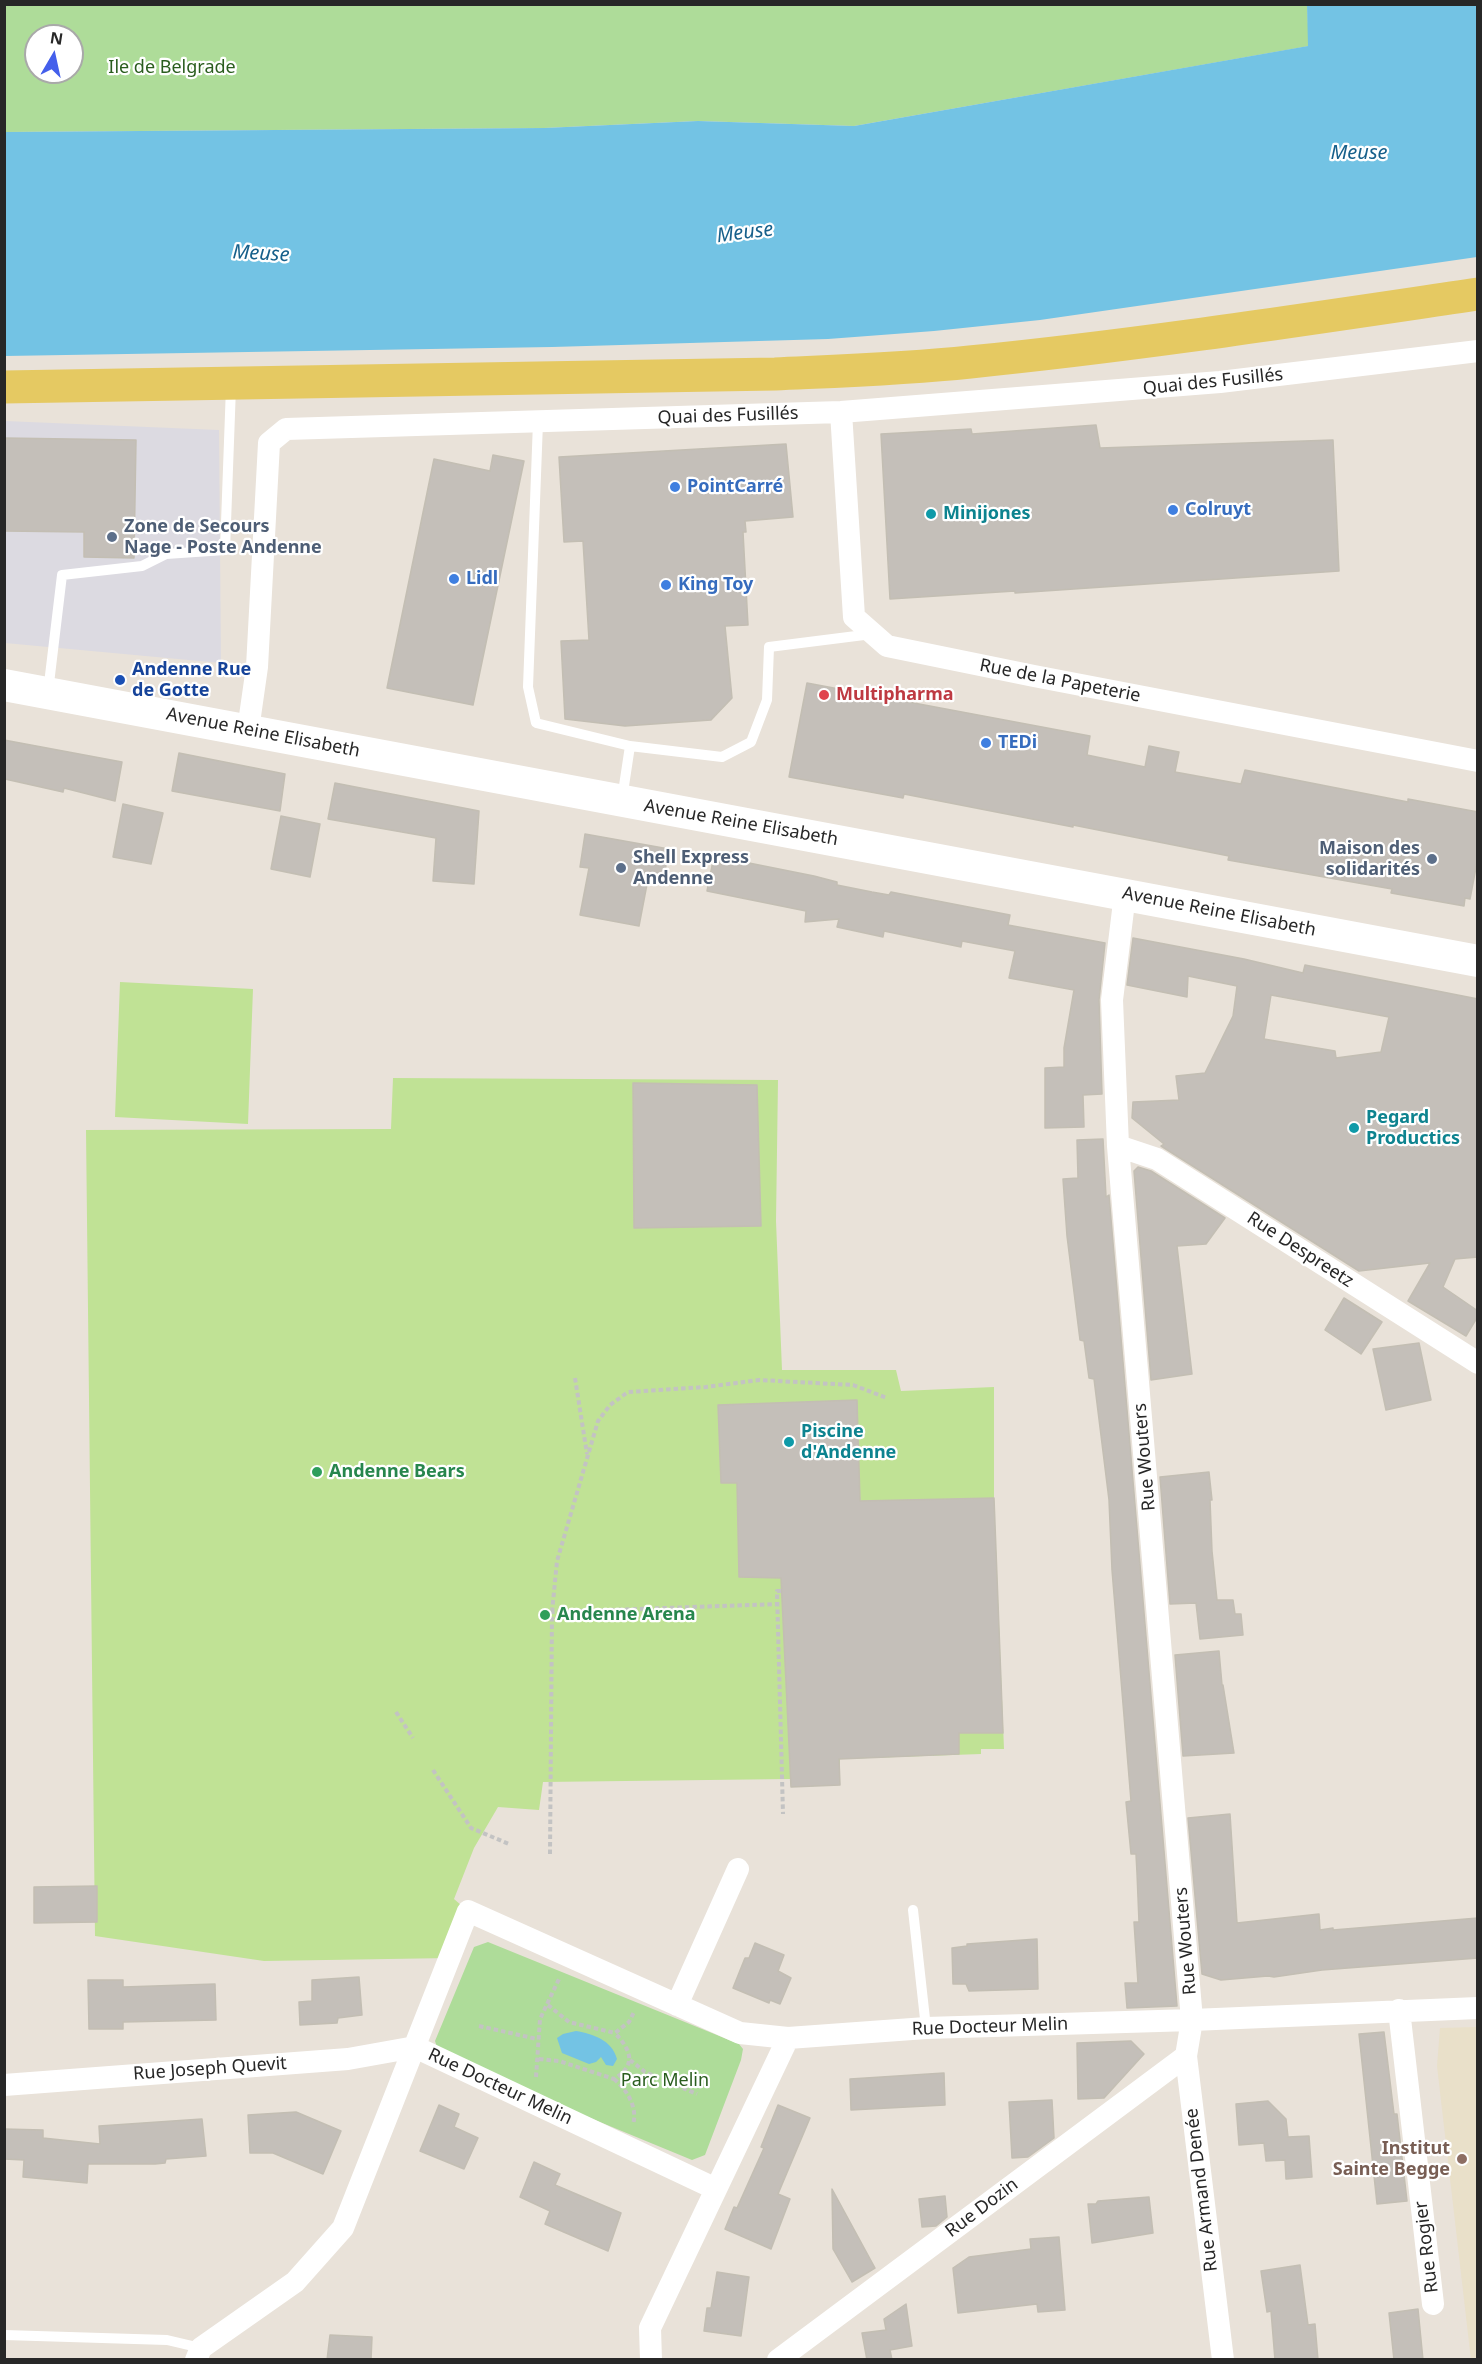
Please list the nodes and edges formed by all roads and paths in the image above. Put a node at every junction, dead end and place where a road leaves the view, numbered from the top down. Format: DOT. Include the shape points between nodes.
graph roads {
  1 [pos="1478,294"];
  2 [pos="1478,351"];
  3 [pos="231,384"];
  4 [pos="4,387"];
  5 [pos="841,412"];
  6 [pos="538,422"];
  7 [pos="874,634"];
  8 [pos="4,685"];
  9 [pos="48,692"];
  10 [pos="248,730"];
  11 [pos="630,746"];
  12 [pos="1478,761"];
  13 [pos="621,801"];
  14 [pos="1125,894"];
  15 [pos="1478,961"];
  16 [pos="1118,1146"];
  17 [pos="1478,1363"];
  18 [pos="575,1378"];
  19 [pos="887,1398"];
  20 [pos="588,1458"];
  21 [pos="782,1591"];
  22 [pos="777,1604"];
  23 [pos="552,1612"];
  24 [pos="396,1712"];
  25 [pos="412,1738"];
  26 [pos="433,1770"];
  27 [pos="783,1814"];
  28 [pos="509,1844"];
  29 [pos="550,1854"];
  30 [pos="738,1869"];
  31 [pos="913,1910"];
  32 [pos="569,1956"];
  33 [pos="644,1990"];
  34 [pos="548,2004"];
  35 [pos="677,2005"];
  36 [pos="1478,2008"];
  37 [pos="1399,2010"];
  38 [pos="1192,2020"];
  39 [pos="479,2026"];
  40 [pos="926,2028"];
  41 [pos="615,2033"];
  42 [pos="788,2038"];
  43 [pos="537,2039"];
  44 [pos="415,2047"];
  45 [pos="1186,2056"];
  46 [pos="539,2059"];
  47 [pos="630,2060"];
  48 [pos="614,2079"];
  49 [pos="4,2085"];
  50 [pos="697,2094"];
  51 [pos="527,2100"];
  52 [pos="625,2146"];
  53 [pos="716,2189"];
  54 [pos="1433,2304"];
  55 [pos="4,2336"];
  56 [pos="198,2354"];
  57 [pos="651,2360"];
  58 [pos="778,2360"];
  59 [pos="1222,2360"];
  1 -- 3 [label="main road" via="1142,343 968,363 775,374"];
  2 -- 5 [label="street, Quai des Fusillés" via="1220,382"];
  3 -- 4 [label="main road"];
  3 -- 9 [label="lane" via="225,550 166,554 142,566 62,575"];
  5 -- 6 [label="street, Quai des Fusillés"];
  5 -- 7 [label="street, Rue de la Papeterie" via="854,617"];
  6 -- 10 [label="street, Quai des Fusillés" via="286,429 269,443 257,667"];
  6 -- 11 [label="lane" via="528,687 536,723"];
  7 -- 11 [label="lane" via="770,647 767,700 751,742 722,757"];
  7 -- 12 [label="street, Rue de la Papeterie" via="887,646"];
  8 -- 9 [label="main road, Avenue Reine Elisabeth"];
  9 -- 10 [label="main road, Avenue Reine Elisabeth"];
  10 -- 13 [label="main road, Avenue Reine Elisabeth"];
  11 -- 13 [label="lane"];
  13 -- 14 [label="main road, Avenue Reine Elisabeth"];
  14 -- 15 [label="main road, Avenue Reine Elisabeth"];
  14 -- 16 [label="street, Rue Wouters" via="1112,999"];
  16 -- 17 [label="street, Rue Despreetz" via="1157,1159"];
  16 -- 38 [label="street, Rue Wouters"];
  18 -- 20 [label="path"];
  19 -- 20 [label="path" via="853,1385 759,1380 628,1392 609,1405 598,1422"];
  20 -- 23 [label="path" via="557,1561"];
  21 -- 22 [label="path" via="777,1591"];
  22 -- 23 [label="path"];
  22 -- 27 [label="path"];
  23 -- 29 [label="path"];
  24 -- 25 [label="path"];
  26 -- 28 [label="path" via="471,1828"];
  30 -- 35 [label="street"];
  31 -- 40 [label="lane"];
  32 -- 33 [label="street, Rue Docteur Melin"];
  32 -- 34 [label="path"];
  32 -- 44 [label="street, Rue Docteur Melin" via="468,1911"];
  33 -- 35 [label="street, Rue Docteur Melin"];
  33 -- 41 [label="path" via="629,2022"];
  34 -- 41 [label="path" via="569,2022"];
  34 -- 43 [label="path" via="540,2019"];
  35 -- 42 [label="street, Rue Docteur Melin" via="740,2033"];
  36 -- 37 [label="street"];
  37 -- 38 [label="street"];
  37 -- 54 [label="street, Rue Rogier"];
  38 -- 40 [label="street, Rue Docteur Melin"];
  38 -- 45 [label="street, Rue Armand Denée"];
  39 -- 43 [label="path"];
  40 -- 42 [label="street, Rue Docteur Melin"];
  41 -- 47 [label="path" via="626,2044"];
  42 -- 53 [label="street"];
  43 -- 46 [label="path"];
  44 -- 49 [label="street, Rue Joseph Quevit" via="348,2059"];
  44 -- 51 [label="street, Rue Docteur Melin"];
  44 -- 56 [label="street" via="343,2228 295,2282"];
  45 -- 58 [label="street, Rue Dozin"];
  45 -- 59 [label="street, Rue Armand Denée"];
  46 -- 48 [label="path" via="559,2061"];
  46 -- 51 [label="path"];
  47 -- 48 [label="path" via="624,2073"];
  47 -- 50 [label="path" via="645,2072"];
  48 -- 52 [label="path" via="626,2089 635,2119"];
  51 -- 52 [label="street, Rue Docteur Melin"];
  52 -- 53 [label="street, Rue Docteur Melin"];
  53 -- 57 [label="street" via="650,2328"];
  55 -- 56 [label="lane" via="167,2340"];
}
